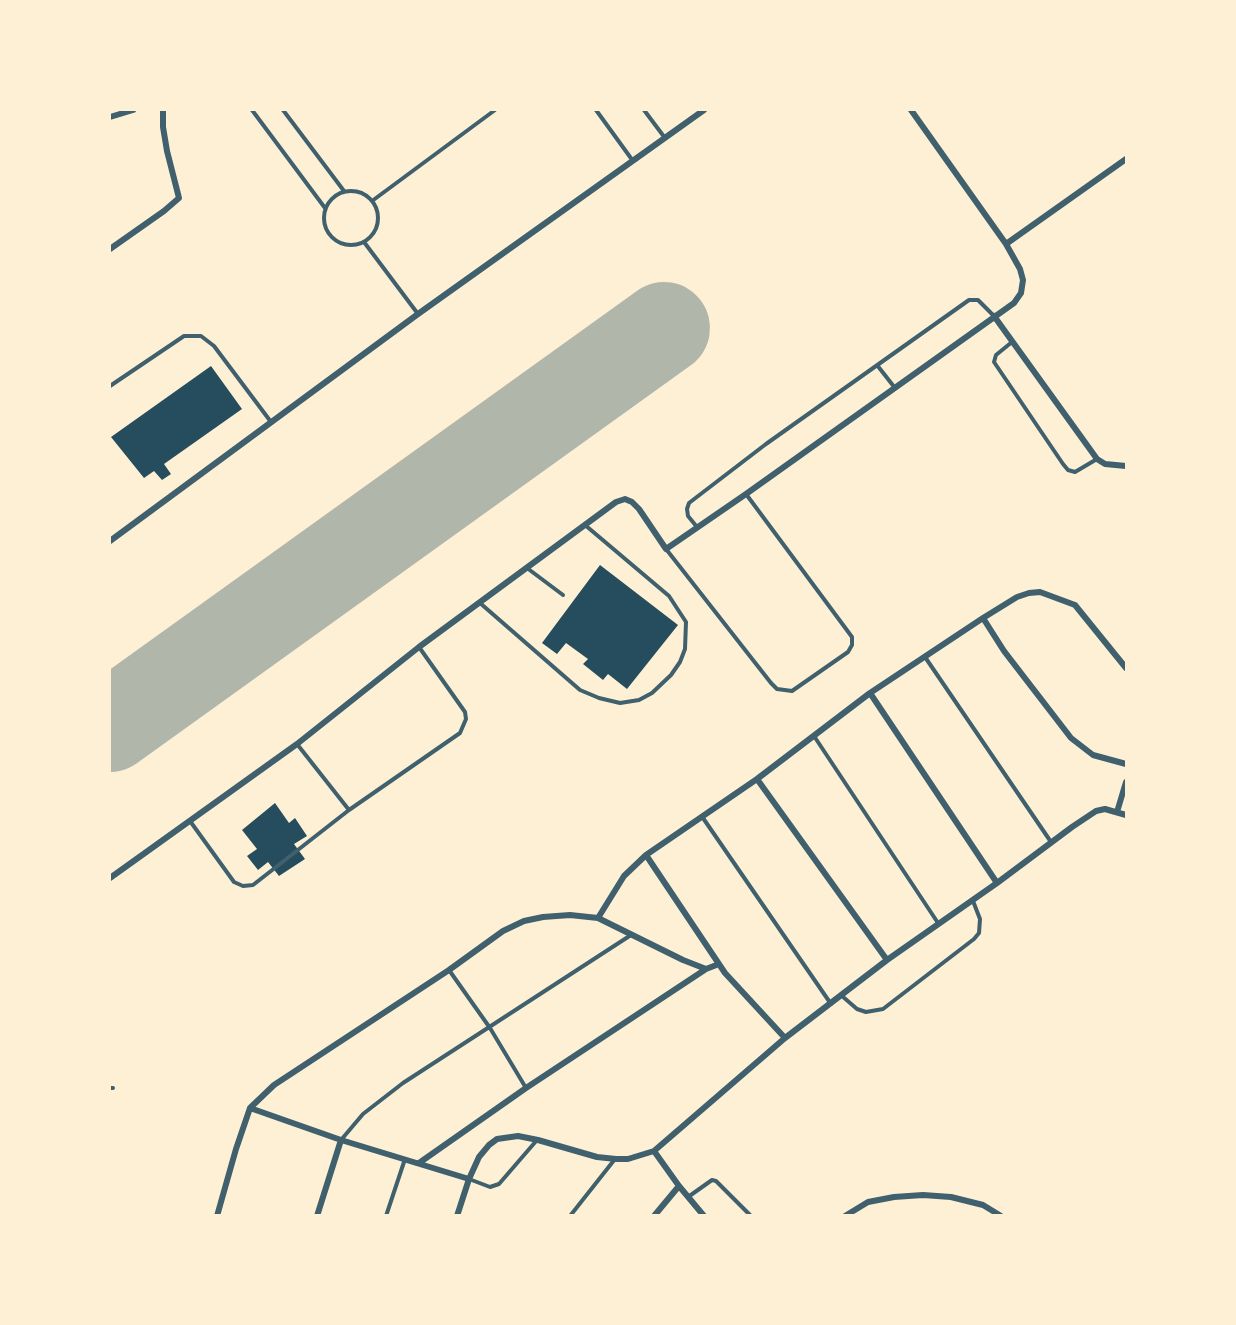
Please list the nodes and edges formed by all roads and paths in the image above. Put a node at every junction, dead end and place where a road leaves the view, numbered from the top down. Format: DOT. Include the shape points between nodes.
graph roads {
  1 [pos="133,110"];
  2 [pos="163,110"];
  3 [pos="252,110"];
  4 [pos="283,110"];
  5 [pos="495,110"];
  6 [pos="596,110"];
  7 [pos="644,110"];
  8 [pos="704,110"];
  9 [pos="911,110"];
  10 [pos="110,117"];
  11 [pos="665,138"];
  12 [pos="1126,159"];
  13 [pos="634,161"];
  14 [pos="344,191"];
  15 [pos="372,201"];
  16 [pos="325,208"];
  17 [pos="364,242"];
  18 [pos="1006,244"];
  19 [pos="110,249"];
  20 [pos="418,314"];
  21 [pos="994,316"];
  22 [pos="1012,342"];
  23 [pos="877,365"];
  24 [pos="110,386"];
  25 [pos="895,388"];
  26 [pos="271,423"];
  27 [pos="1097,459"];
  28 [pos="1126,466"];
  29 [pos="747,494"];
  30 [pos="585,525"];
  31 [pos="697,528"];
  32 [pos="110,541"];
  33 [pos="666,549"];
  34 [pos="527,568"];
  35 [pos="563,595"];
  36 [pos="480,603"];
  37 [pos="983,618"];
  38 [pos="419,647"];
  39 [pos="925,657"];
  40 [pos="1126,668"];
  41 [pos="870,693"];
  42 [pos="814,736"];
  43 [pos="297,744"];
  44 [pos="1126,764"];
  45 [pos="757,779"];
  46 [pos="1126,782"];
  47 [pos="349,810"];
  48 [pos="1117,812"];
  49 [pos="1126,814"];
  50 [pos="703,818"];
  51 [pos="189,820"];
  52 [pos="1051,842"];
  53 [pos="646,855"];
  54 [pos="110,878"];
  55 [pos="997,883"];
  56 [pos="972,900"];
  57 [pos="598,918"];
  58 [pos="938,923"];
  59 [pos="631,935"];
  60 [pos="887,960"];
  61 [pos="719,964"];
  62 [pos="706,969"];
  63 [pos="449,970"];
  64 [pos="842,996"];
  65 [pos="831,1004"];
  66 [pos="490,1028"];
  67 [pos="785,1038"];
  68 [pos="526,1088"];
  69 [pos="250,1108"];
  70 [pos="341,1140"];
  71 [pos="538,1140"];
  72 [pos="654,1151"];
  73 [pos="405,1158"];
  74 [pos="616,1159"];
  75 [pos="419,1163"];
  76 [pos="469,1179"];
  77 [pos="679,1186"];
  78 [pos="688,1197"];
  79 [pos="217,1215"];
  80 [pos="317,1215"];
  81 [pos="386,1215"];
  82 [pos="457,1215"];
  83 [pos="570,1215"];
  84 [pos="654,1215"];
  85 [pos="704,1215"];
  86 [pos="751,1215"];
  87 [pos="845,1215"];
  88 [pos="1001,1215"];
  1 -- 10 [label="street"];
  2 -- 19 [label="street" via="167,151 179,198"];
  3 -- 16 [label="lane"];
  4 -- 14 [label="lane"];
  5 -- 15 [label="lane"];
  6 -- 13 [label="lane"];
  7 -- 11 [label="lane"];
  8 -- 11 [label="street"];
  9 -- 18 [label="street"];
  11 -- 13 [label="street"];
  12 -- 18 [label="street"];
  13 -- 20 [label="street"];
  14 -- 15 [label="lane" via="354,190"];
  14 -- 16 [label="lane" via="335,195"];
  15 -- 17 [label="lane" via="378,223"];
  16 -- 17 [label="lane" via="323,222 333,238 351,245"];
  17 -- 20 [label="lane"];
  18 -- 21 [label="street" via="1020,269 1022,292 1014,303"];
  20 -- 26 [label="street"];
  21 -- 22 [label="street"];
  21 -- 23 [label="lane" via="978,300 969,300"];
  21 -- 25 [label="street"];
  22 -- 27 [label="street"];
  22 -- 27 [label="lane" via="996,355 994,362 1063,464 1075,472"];
  23 -- 25 [label="lane"];
  23 -- 31 [label="lane" via="688,503 688,516"];
  24 -- 26 [label="lane" via="184,336 201,336 214,346"];
  25 -- 29 [label="street"];
  26 -- 32 [label="street"];
  27 -- 28 [label="street"];
  29 -- 31 [label="street"];
  29 -- 33 [label="lane" via="852,637 848,652 792,691 777,689"];
  30 -- 33 [label="street" via="625,499 639,509"];
  30 -- 34 [label="street"];
  30 -- 36 [label="lane" via="669,596 686,622 685,649 680,662 657,688 639,700 620,703 580,690"];
  31 -- 33 [label="street"];
  34 -- 35 [label="lane"];
  34 -- 36 [label="street"];
  36 -- 38 [label="street"];
  37 -- 39 [label="street"];
  37 -- 40 [label="street" via="1029,593 1057,597 1075,605"];
  37 -- 44 [label="street" via="1071,738 1094,755"];
  38 -- 43 [label="street"];
  38 -- 47 [label="lane" via="465,712 464,728"];
  39 -- 41 [label="street"];
  39 -- 52 [label="lane"];
  41 -- 42 [label="street"];
  41 -- 55 [label="street"];
  42 -- 45 [label="street"];
  42 -- 58 [label="lane"];
  43 -- 47 [label="lane"];
  43 -- 51 [label="street"];
  45 -- 50 [label="street"];
  45 -- 60 [label="street"];
  46 -- 48 [label="street"];
  47 -- 51 [label="lane" via="253,885 243,886 234,882"];
  48 -- 49 [label="street"];
  48 -- 52 [label="street" via="1096,811"];
  50 -- 53 [label="street"];
  50 -- 65 [label="lane"];
  51 -- 54 [label="street"];
  52 -- 55 [label="street"];
  53 -- 57 [label="street" via="624,876"];
  53 -- 61 [label="street"];
  55 -- 56 [label="street"];
  56 -- 58 [label="street"];
  56 -- 64 [label="lane" via="980,919 979,933 883,1009 857,1009"];
  57 -- 59 [label="street"];
  57 -- 63 [label="street" via="570,915 524,921 503,931"];
  58 -- 60 [label="street"];
  59 -- 62 [label="street"];
  59 -- 66 [label="lane"];
  60 -- 64 [label="street"];
  61 -- 62 [label="street"];
  61 -- 67 [label="street"];
  62 -- 68 [label="street"];
  63 -- 66 [label="lane"];
  63 -- 69 [label="street" via="289,1073"];
  64 -- 65 [label="street"];
  65 -- 67 [label="street"];
  66 -- 68 [label="lane"];
  66 -- 70 [label="lane" via="373,1105"];
  67 -- 72 [label="street"];
  68 -- 75 [label="street"];
  69 -- 70 [label="street"];
  69 -- 79 [label="street"];
  70 -- 73 [label="street"];
  70 -- 80 [label="street"];
  71 -- 74 [label="street"];
  71 -- 76 [label="lane" via="499,1184 490,1186"];
  71 -- 76 [label="street" via="518,1136 497,1138 484,1151"];
  72 -- 74 [label="street"];
  72 -- 77 [label="street"];
  73 -- 75 [label="street"];
  73 -- 81 [label="lane"];
  74 -- 83 [label="lane"];
  75 -- 76 [label="street"];
  76 -- 82 [label="street"];
  77 -- 78 [label="street"];
  77 -- 84 [label="street"];
  78 -- 85 [label="street"];
  78 -- 86 [label="lane" via="716,1181"];
  87 -- 88 [label="street" via="868,1202 923,1195 983,1205"];
}
